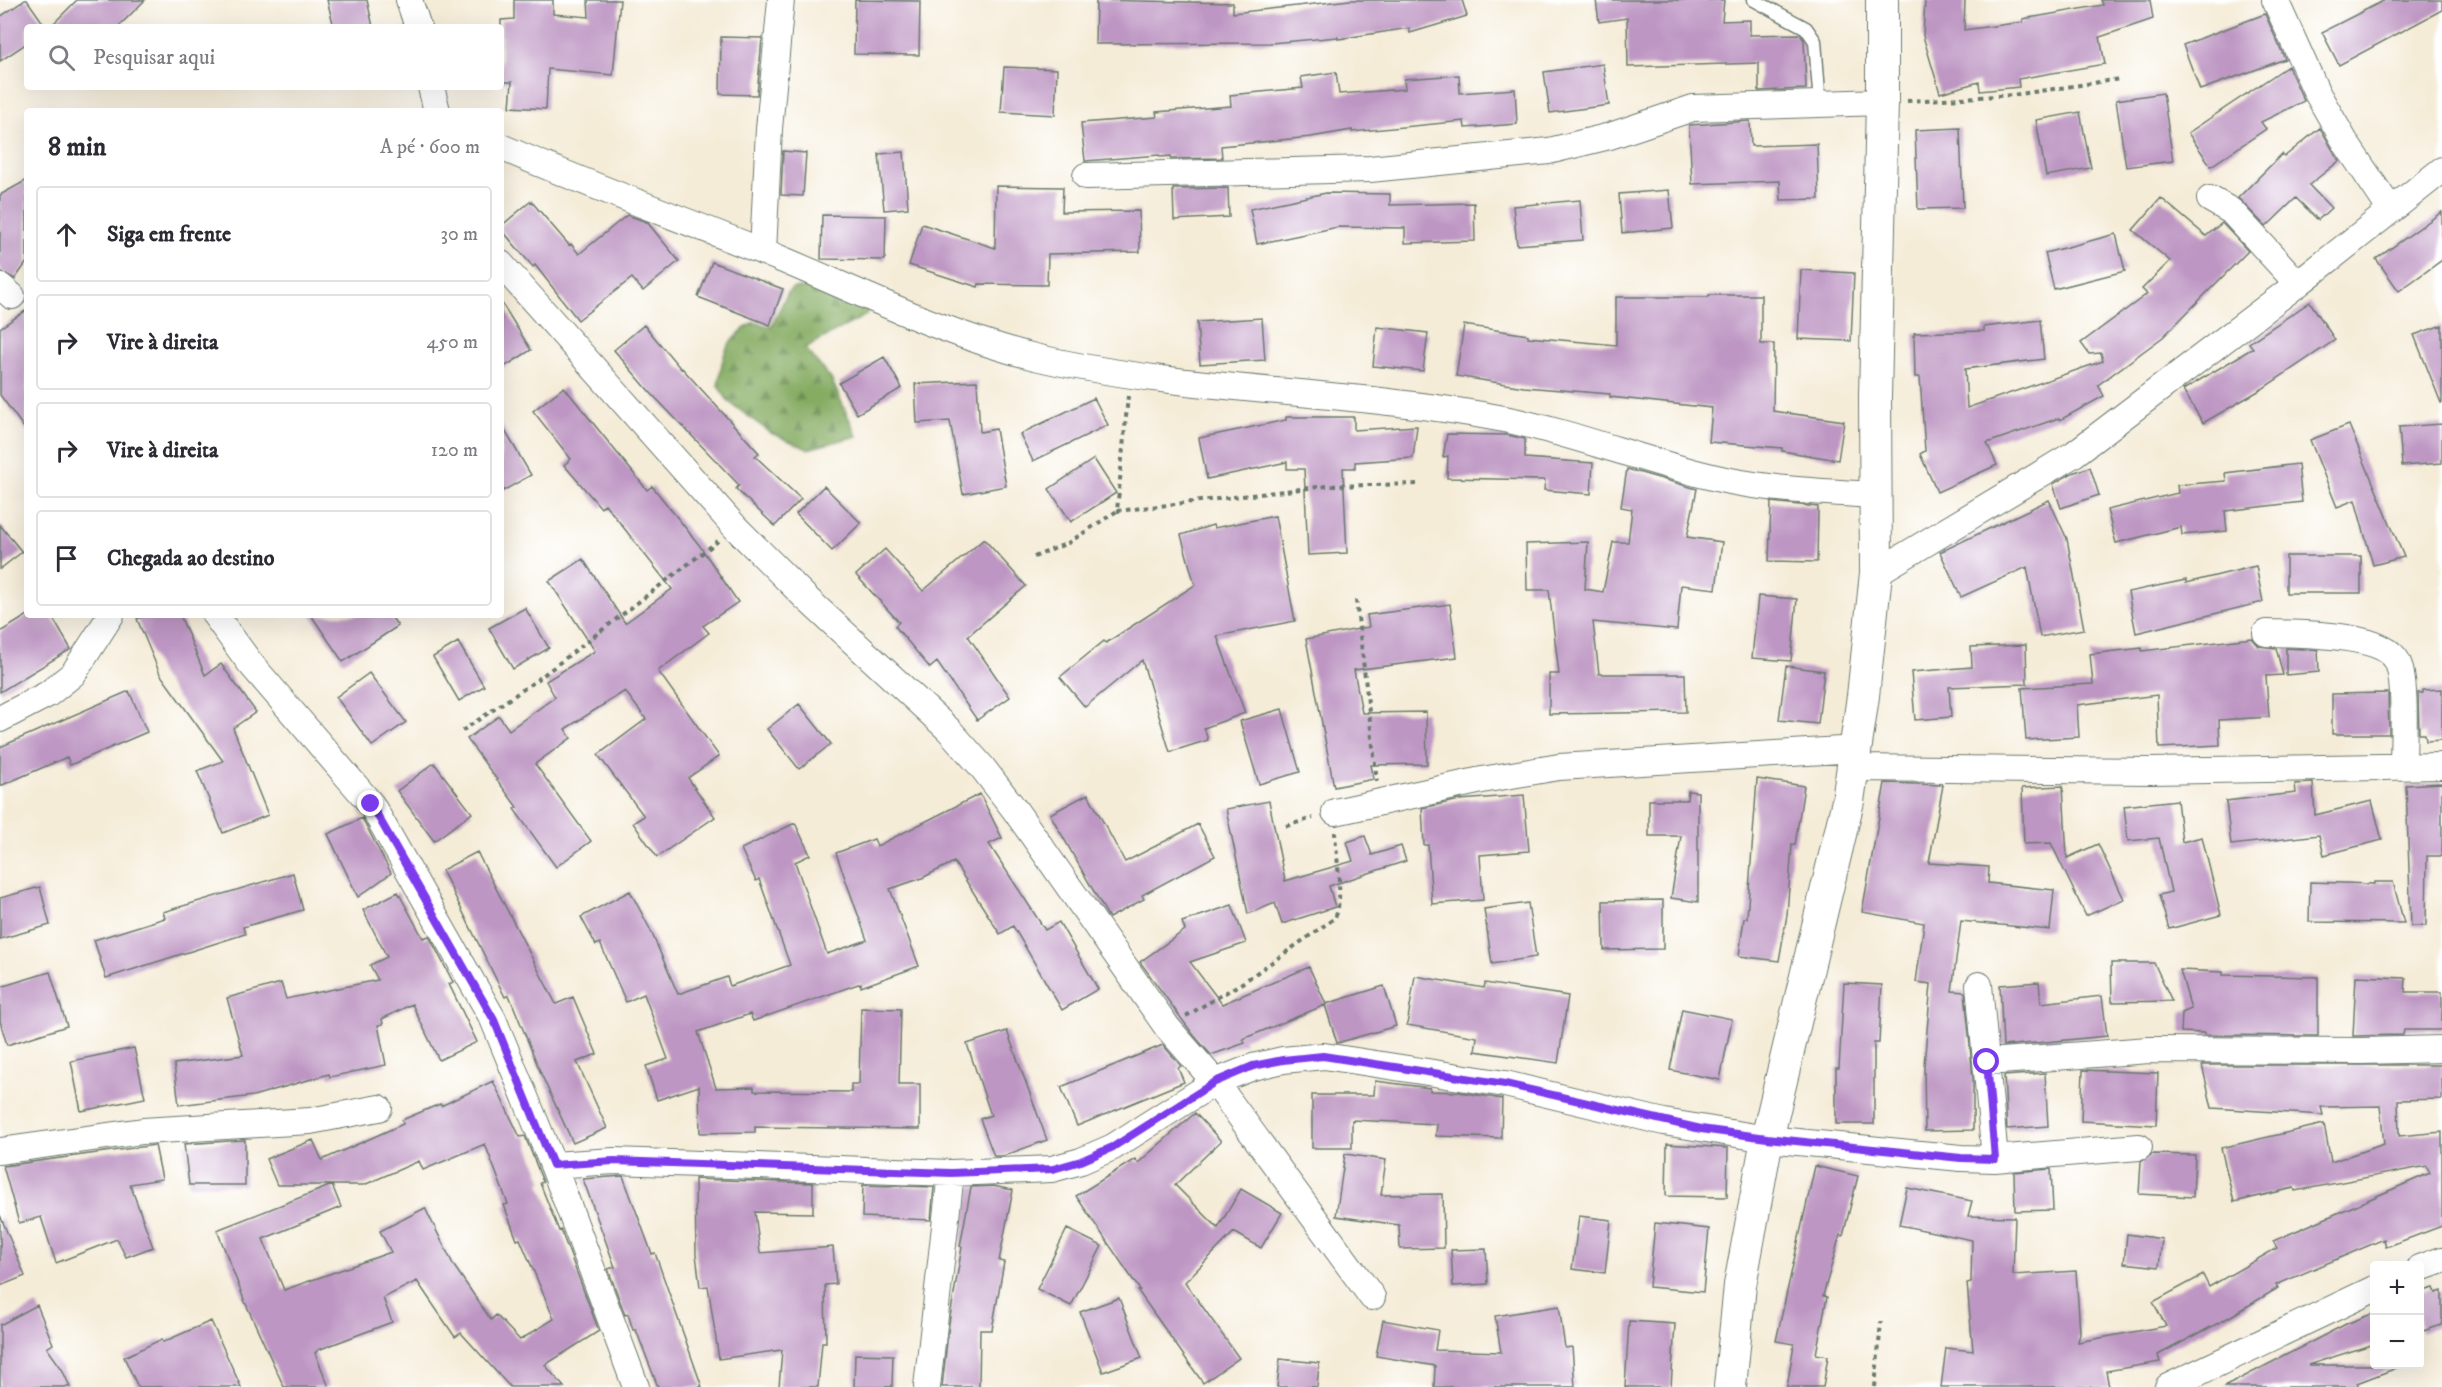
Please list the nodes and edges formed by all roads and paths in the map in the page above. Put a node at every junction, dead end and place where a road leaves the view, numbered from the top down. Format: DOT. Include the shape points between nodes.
graph roads {
  1 [pos="409,0"];
  2 [pos="781,0"];
  3 [pos="1755,0"];
  4 [pos="1882,0"];
  5 [pos="2276,0"];
  6 [pos="417,24"];
  7 [pos="2120,79"];
  8 [pos="432,90"];
  9 [pos="1882,102"];
  10 [pos="1820,105"];
  11 [pos="436,108"];
  12 [pos="504,148"];
  13 [pos="2442,170"];
  14 [pos="1086,176"];
  15 [pos="2210,199"];
  16 [pos="2390,209"];
  17 [pos="763,252"];
  18 [pos="504,267"];
  19 [pos="2298,284"];
  20 [pos="1130,374"];
  21 [pos="1419,484"];
  22 [pos="1875,495"];
  23 [pos="1117,511"];
  24 [pos="735,528"];
  25 [pos="1034,556"];
  26 [pos="1876,573"];
  27 [pos="1356,600"];
  28 [pos="109,618"];
  29 [pos="217,618"];
  30 [pos="2266,633"];
  31 [pos="0,719"];
  32 [pos="462,731"];
  33 [pos="1855,758"];
  34 [pos="2403,766"];
  35 [pos="2442,766"];
  36 [pos="1380,802"];
  37 [pos="1335,812"];
  38 [pos="1286,825"];
  39 [pos="1979,985"];
  40 [pos="1167,1027"];
  41 [pos="2442,1049"];
  42 [pos="1987,1062"];
  43 [pos="1215,1082"];
  44 [pos="379,1108"];
  45 [pos="1767,1138"];
  46 [pos="2139,1147"];
  47 [pos="0,1151"];
  48 [pos="1995,1159"];
  49 [pos="553,1165"];
  50 [pos="951,1173"];
  51 [pos="2442,1260"];
  52 [pos="2424,1267"];
  53 [pos="2370,1291"];
  54 [pos="1372,1297"];
  55 [pos="1881,1322"];
  56 [pos="636,1387"];
  57 [pos="927,1387"];
  58 [pos="1730,1387"];
  59 [pos="1875,1387"];
  60 [pos="2168,1387"];
  1 -- 6 [label="street"];
  2 -- 17 [label="street"];
  3 -- 10 [label="lane" via="1806,28 1815,41"];
  4 -- 9 [label="street"];
  5 -- 16 [label="street" via="2317,93"];
  7 -- 9 [label="path" via="2013,96"];
  8 -- 11 [label="street"];
  9 -- 10 [label="street"];
  9 -- 22 [label="street"];
  10 -- 14 [label="street" via="1693,108 1610,136 1549,151 1370,169"];
  12 -- 17 [label="street"];
  13 -- 16 [label="street"];
  15 -- 19 [label="street" via="2231,211"];
  16 -- 19 [label="street"];
  17 -- 20 [label="street" via="966,336 1034,356"];
  18 -- 24 [label="street"];
  19 -- 26 [label="street" via="2074,454"];
  20 -- 22 [label="street" via="1416,404 1554,431 1725,480 1780,489"];
  20 -- 23 [label="path"];
  21 -- 23 [label="path" via="1326,486"];
  22 -- 26 [label="street"];
  23 -- 25 [label="path" via="1068,543"];
  24 -- 32 [label="path" via="537,680"];
  24 -- 40 [label="street" via="949,730 982,767"];
  26 -- 33 [label="street"];
  27 -- 36 [label="path"];
  28 -- 31 [label="street" via="73,674 48,694"];
  29 -- 49 [label="street" via="250,663 371,804 494,1020"];
  30 -- 34 [label="street" via="2353,639 2374,644 2397,659 2402,677"];
  33 -- 34 [label="street" via="2151,771"];
  33 -- 36 [label="street" via="1559,767"];
  33 -- 45 [label="street"];
  34 -- 35 [label="street"];
  36 -- 37 [label="street"];
  37 -- 38 [label="path"];
  37 -- 40 [label="path" via="1340,897 1335,918 1242,984"];
  39 -- 42 [label="street"];
  40 -- 43 [label="street"];
  41 -- 42 [label="street" via="2149,1050"];
  42 -- 48 [label="street"];
  43 -- 45 [label="street" via="1253,1066 1323,1056 1505,1084 1664,1122"];
  43 -- 50 [label="street" via="1113,1147 1081,1161 1053,1169"];
  43 -- 54 [label="street"];
  44 -- 47 [label="street" via="310,1121 143,1131"];
  45 -- 48 [label="street"];
  45 -- 58 [label="street" via="1740,1286"];
  46 -- 48 [label="street"];
  49 -- 50 [label="street" via="614,1161"];
  49 -- 56 [label="street"];
  50 -- 57 [label="street"];
  51 -- 52 [label="street"];
  53 -- 60 [label="street"];
  55 -- 59 [label="path"];
}
